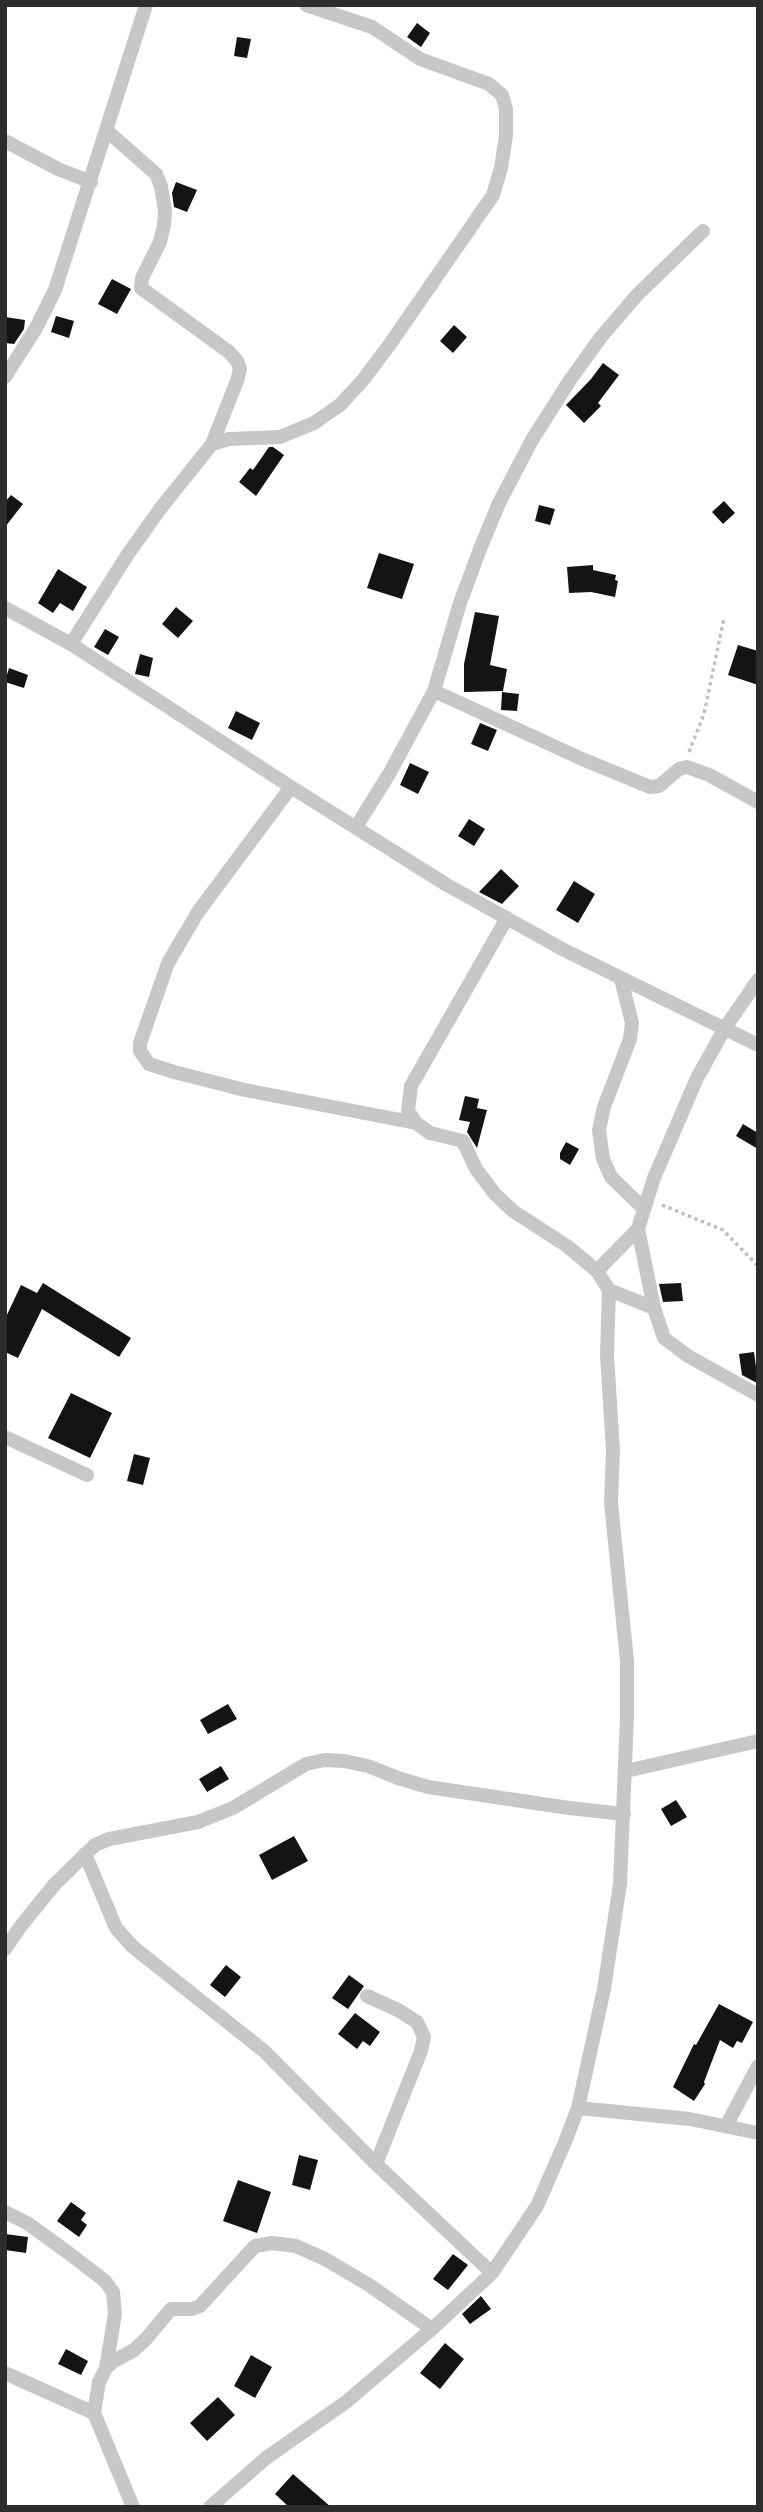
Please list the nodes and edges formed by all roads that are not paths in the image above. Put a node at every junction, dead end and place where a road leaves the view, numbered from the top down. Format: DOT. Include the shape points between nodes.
graph roads {
  1 [pos="146,5"];
  2 [pos="306,5"];
  3 [pos="106,130"];
  4 [pos="5,141"];
  5 [pos="91,182"];
  6 [pos="703,231"];
  7 [pos="5,377"];
  8 [pos="212,444"];
  9 [pos="5,608"];
  10 [pos="71,644"];
  11 [pos="434,691"];
  12 [pos="291,787"];
  13 [pos="758,802"];
  14 [pos="356,827"];
  15 [pos="507,918"];
  16 [pos="621,979"];
  17 [pos="758,981"];
  18 [pos="725,1028"];
  19 [pos="758,1045"];
  20 [pos="416,1123"];
  21 [pos="645,1204"];
  22 [pos="638,1229"];
  23 [pos="597,1271"];
  24 [pos="609,1290"];
  25 [pos="654,1308"];
  26 [pos="758,1395"];
  27 [pos="5,1437"];
  28 [pos="87,1475"];
  29 [pos="758,1741"];
  30 [pos="626,1771"];
  31 [pos="624,1814"];
  32 [pos="85,1854"];
  33 [pos="5,1949"];
  34 [pos="367,1996"];
  35 [pos="758,2066"];
  36 [pos="578,2108"];
  37 [pos="726,2126"];
  38 [pos="758,2133"];
  39 [pos="376,2164"];
  40 [pos="5,2212"];
  41 [pos="492,2273"];
  42 [pos="432,2329"];
  43 [pos="106,2368"];
  44 [pos="5,2373"];
  45 [pos="94,2413"];
  46 [pos="133,2507"];
  47 [pos="210,2507"];
  1 -- 3 [label="street"];
  2 -- 8 [label="street" via="372,27 420,59 489,84 502,95 506,109 501,168 493,195 470,232 340,405 314,423 280,437"];
  3 -- 5 [label="street"];
  3 -- 8 [label="street" via="156,174 161,186 164,225 141,288 229,352 240,369"];
  4 -- 5 [label="street"];
  5 -- 7 [label="street" via="55,290"];
  6 -- 11 [label="street" via="601,337 532,440 480,548"];
  8 -- 10 [label="street" via="128,554"];
  9 -- 10 [label="street"];
  10 -- 12 [label="street"];
  11 -- 13 [label="street" via="650,787 659,786 683,767 709,775"];
  11 -- 14 [label="street"];
  12 -- 14 [label="street"];
  12 -- 20 [label="street" via="192,922 168,964 140,1051 149,1064 174,1072"];
  14 -- 15 [label="street"];
  15 -- 16 [label="street"];
  15 -- 20 [label="street" via="411,1086 408,1111"];
  16 -- 18 [label="street"];
  16 -- 21 [label="street" via="632,1023 630,1039 599,1130 611,1177"];
  17 -- 18 [label="street"];
  18 -- 19 [label="street"];
  18 -- 21 [label="street" via="697,1077"];
  20 -- 23 [label="street" via="430,1133 463,1141 495,1194"];
  21 -- 22 [label="street"];
  22 -- 23 [label="street"];
  22 -- 25 [label="street"];
  23 -- 24 [label="street"];
  24 -- 25 [label="street"];
  24 -- 30 [label="street" via="611,1503 626,1661"];
  25 -- 26 [label="street" via="669,1343"];
  27 -- 28 [label="street"];
  29 -- 30 [label="street"];
  30 -- 31 [label="street"];
  31 -- 32 [label="street" via="428,1787 368,1766 325,1760 306,1764 233,1808 198,1822 109,1839"];
  31 -- 36 [label="street" via="613,1935"];
  32 -- 33 [label="street" via="54,1885"];
  32 -- 39 [label="street" via="116,1928 133,1947 264,2051"];
  34 -- 39 [label="street" via="417,2022 424,2037"];
  35 -- 37 [label="street"];
  36 -- 37 [label="street"];
  36 -- 41 [label="street" via="537,2206"];
  37 -- 38 [label="street"];
  39 -- 41 [label="street"];
  40 -- 43 [label="street" via="66,2251 113,2292 115,2314"];
  41 -- 42 [label="street"];
  42 -- 43 [label="street" via="325,2259 296,2246 272,2243 255,2246 200,2306 171,2309 134,2350"];
  42 -- 47 [label="street"];
  43 -- 45 [label="street"];
  44 -- 45 [label="street"];
  45 -- 46 [label="street"];
}
